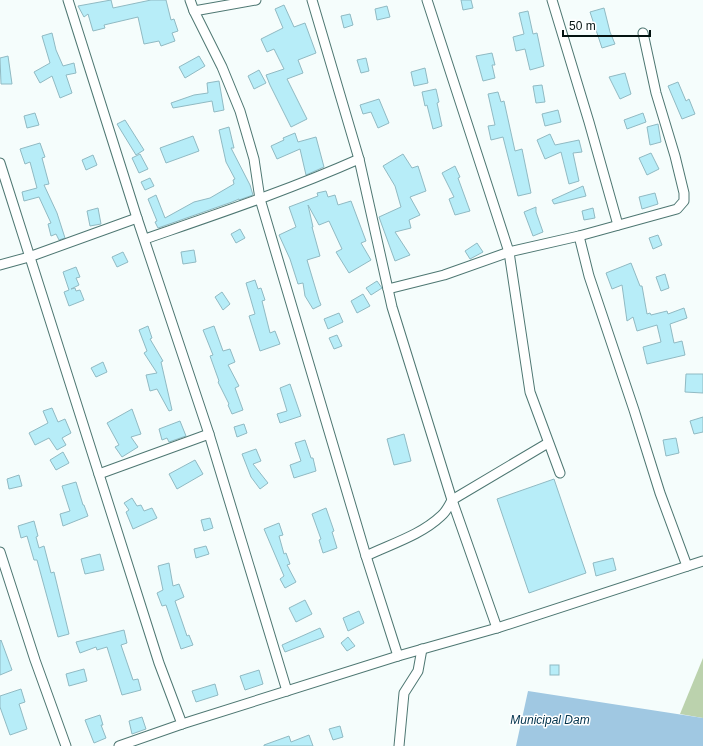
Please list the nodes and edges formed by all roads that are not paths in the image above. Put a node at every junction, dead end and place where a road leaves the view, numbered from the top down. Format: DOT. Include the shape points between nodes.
graph roads {
  1 [pos="68,0"];
  2 [pos="190,0"];
  3 [pos="256,0"];
  4 [pos="312,0"];
  5 [pos="427,0"];
  6 [pos="552,0"];
  7 [pos="194,11"];
  8 [pos="643,33"];
  9 [pos="359,159"];
  10 [pos="0,163"];
  11 [pos="260,199"];
  12 [pos="137,218"];
  13 [pos="618,225"];
  14 [pos="579,236"];
  15 [pos="145,239"];
  16 [pos="509,252"];
  17 [pos="29,257"];
  18 [pos="0,265"];
  19 [pos="388,289"];
  20 [pos="209,434"];
  21 [pos="548,443"];
  22 [pos="560,473"];
  23 [pos="99,474"];
  24 [pos="452,500"];
  25 [pos="0,552"];
  26 [pos="366,556"];
  27 [pos="703,561"];
  28 [pos="687,566"];
  29 [pos="497,628"];
  30 [pos="422,649"];
  31 [pos="398,656"];
  32 [pos="287,691"];
  33 [pos="182,724"];
  34 [pos="66,746"];
  35 [pos="118,746"];
  36 [pos="399,746"];
  1 -- 12 [label="street"];
  2 -- 7 [label="street"];
  3 -- 7 [label="street"];
  4 -- 9 [label="street"];
  5 -- 16 [label="street"];
  6 -- 13 [label="street"];
  7 -- 11 [label="street" via="222,67 240,111 254,159"];
  8 -- 13 [label="street" via="684,201 677,209"];
  9 -- 11 [label="street"];
  9 -- 19 [label="street"];
  10 -- 17 [label="street"];
  11 -- 15 [label="street"];
  11 -- 26 [label="street"];
  12 -- 15 [label="street"];
  12 -- 17 [label="street"];
  13 -- 14 [label="street"];
  14 -- 16 [label="street"];
  14 -- 28 [label="street" via="589,276 660,493"];
  15 -- 20 [label="street"];
  16 -- 19 [label="street" via="444,275"];
  16 -- 21 [label="street" via="530,392"];
  17 -- 18 [label="street"];
  17 -- 23 [label="street"];
  19 -- 24 [label="street"];
  20 -- 23 [label="street"];
  20 -- 32 [label="street"];
  21 -- 22 [label="street"];
  21 -- 24 [label="street"];
  23 -- 33 [label="street" via="159,663"];
  24 -- 26 [label="street" via="441,516 420,531"];
  24 -- 29 [label="street"];
  25 -- 34 [label="street"];
  26 -- 31 [label="street"];
  27 -- 28 [label="street"];
  28 -- 29 [label="street"];
  29 -- 30 [label="street"];
  30 -- 31 [label="street"];
  30 -- 36 [label="street" via="418,671 404,693"];
  31 -- 32 [label="street"];
  32 -- 33 [label="street"];
  33 -- 35 [label="street"];
}
